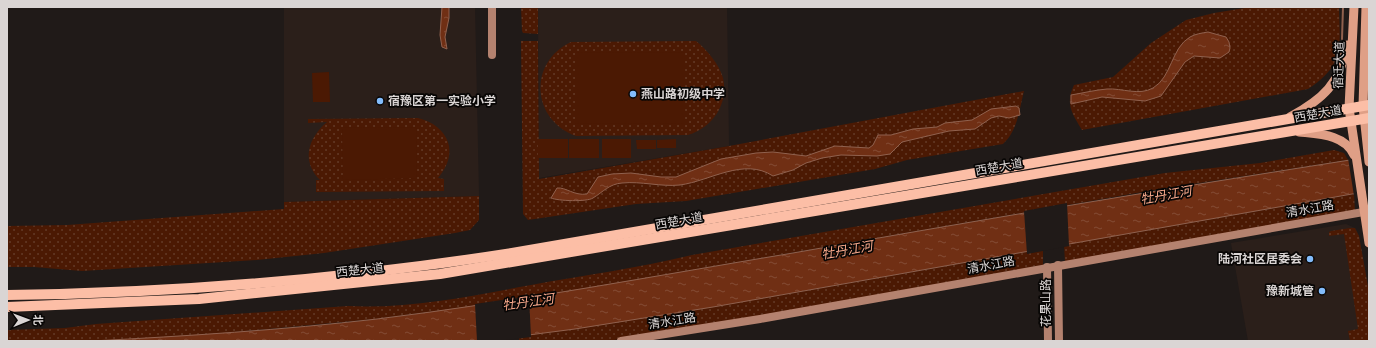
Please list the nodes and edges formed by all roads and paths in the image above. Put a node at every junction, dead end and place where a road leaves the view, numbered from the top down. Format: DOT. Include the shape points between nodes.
graph roads {
  1 [pos="492,7"];
  2 [pos="1366,7"];
  3 [pos="1353,8"];
  4 [pos="1365,53"];
  5 [pos="492,54"];
  6 [pos="1369,72"];
  7 [pos="1366,105"];
  8 [pos="1349,108"];
  9 [pos="1367,118"];
  10 [pos="1286,119"];
  11 [pos="1351,121"];
  12 [pos="1289,132"];
  13 [pos="1356,162"];
  14 [pos="1369,162"];
  15 [pos="1366,210"];
  16 [pos="1369,243"];
  17 [pos="1058,265"];
  18 [pos="1046,267"];
  19 [pos="7,294"];
  20 [pos="7,307"];
  21 [pos="621,341"];
  22 [pos="1048,341"];
  23 [pos="1059,341"];
  1 -- 5 [label="street"];
  2 -- 4 [label="main road, 宿迁大道"];
  3 -- 8 [label="main road, 宿迁大道"];
  3 -- 10 [label="main road" via="1344,64 1334,81 1312,105"];
  4 -- 6 [label="main road"];
  4 -- 7 [label="main road, 宿迁大道"];
  7 -- 8 [label="highway, 西楚大道"];
  7 -- 9 [label="main road, 宿迁大道"];
  8 -- 10 [label="highway, 西楚大道"];
  8 -- 11 [label="main road, 宿迁大道"];
  9 -- 11 [label="highway, 西楚大道"];
  9 -- 14 [label="main road, 宿迁大道"];
  10 -- 19 [label="highway, 西楚大道" via="438,264 186,288 81,294"];
  11 -- 12 [label="highway, 西楚大道"];
  11 -- 13 [label="main road, 宿迁大道"];
  12 -- 13 [label="main road" via="1320,134 1341,140 1352,151"];
  12 -- 20 [label="highway, 西楚大道" via="440,274 199,299"];
  13 -- 15 [label="main road, 宿迁大道"];
  15 -- 16 [label="main road, 宿迁大道"];
  15 -- 17 [label="street, 清水江路"];
  17 -- 18 [label="street, 清水江路"];
  17 -- 23 [label="street, 花果山路"];
  18 -- 21 [label="street, 清水江路" via="760,319"];
  18 -- 22 [label="street, 花果山路"];
}
